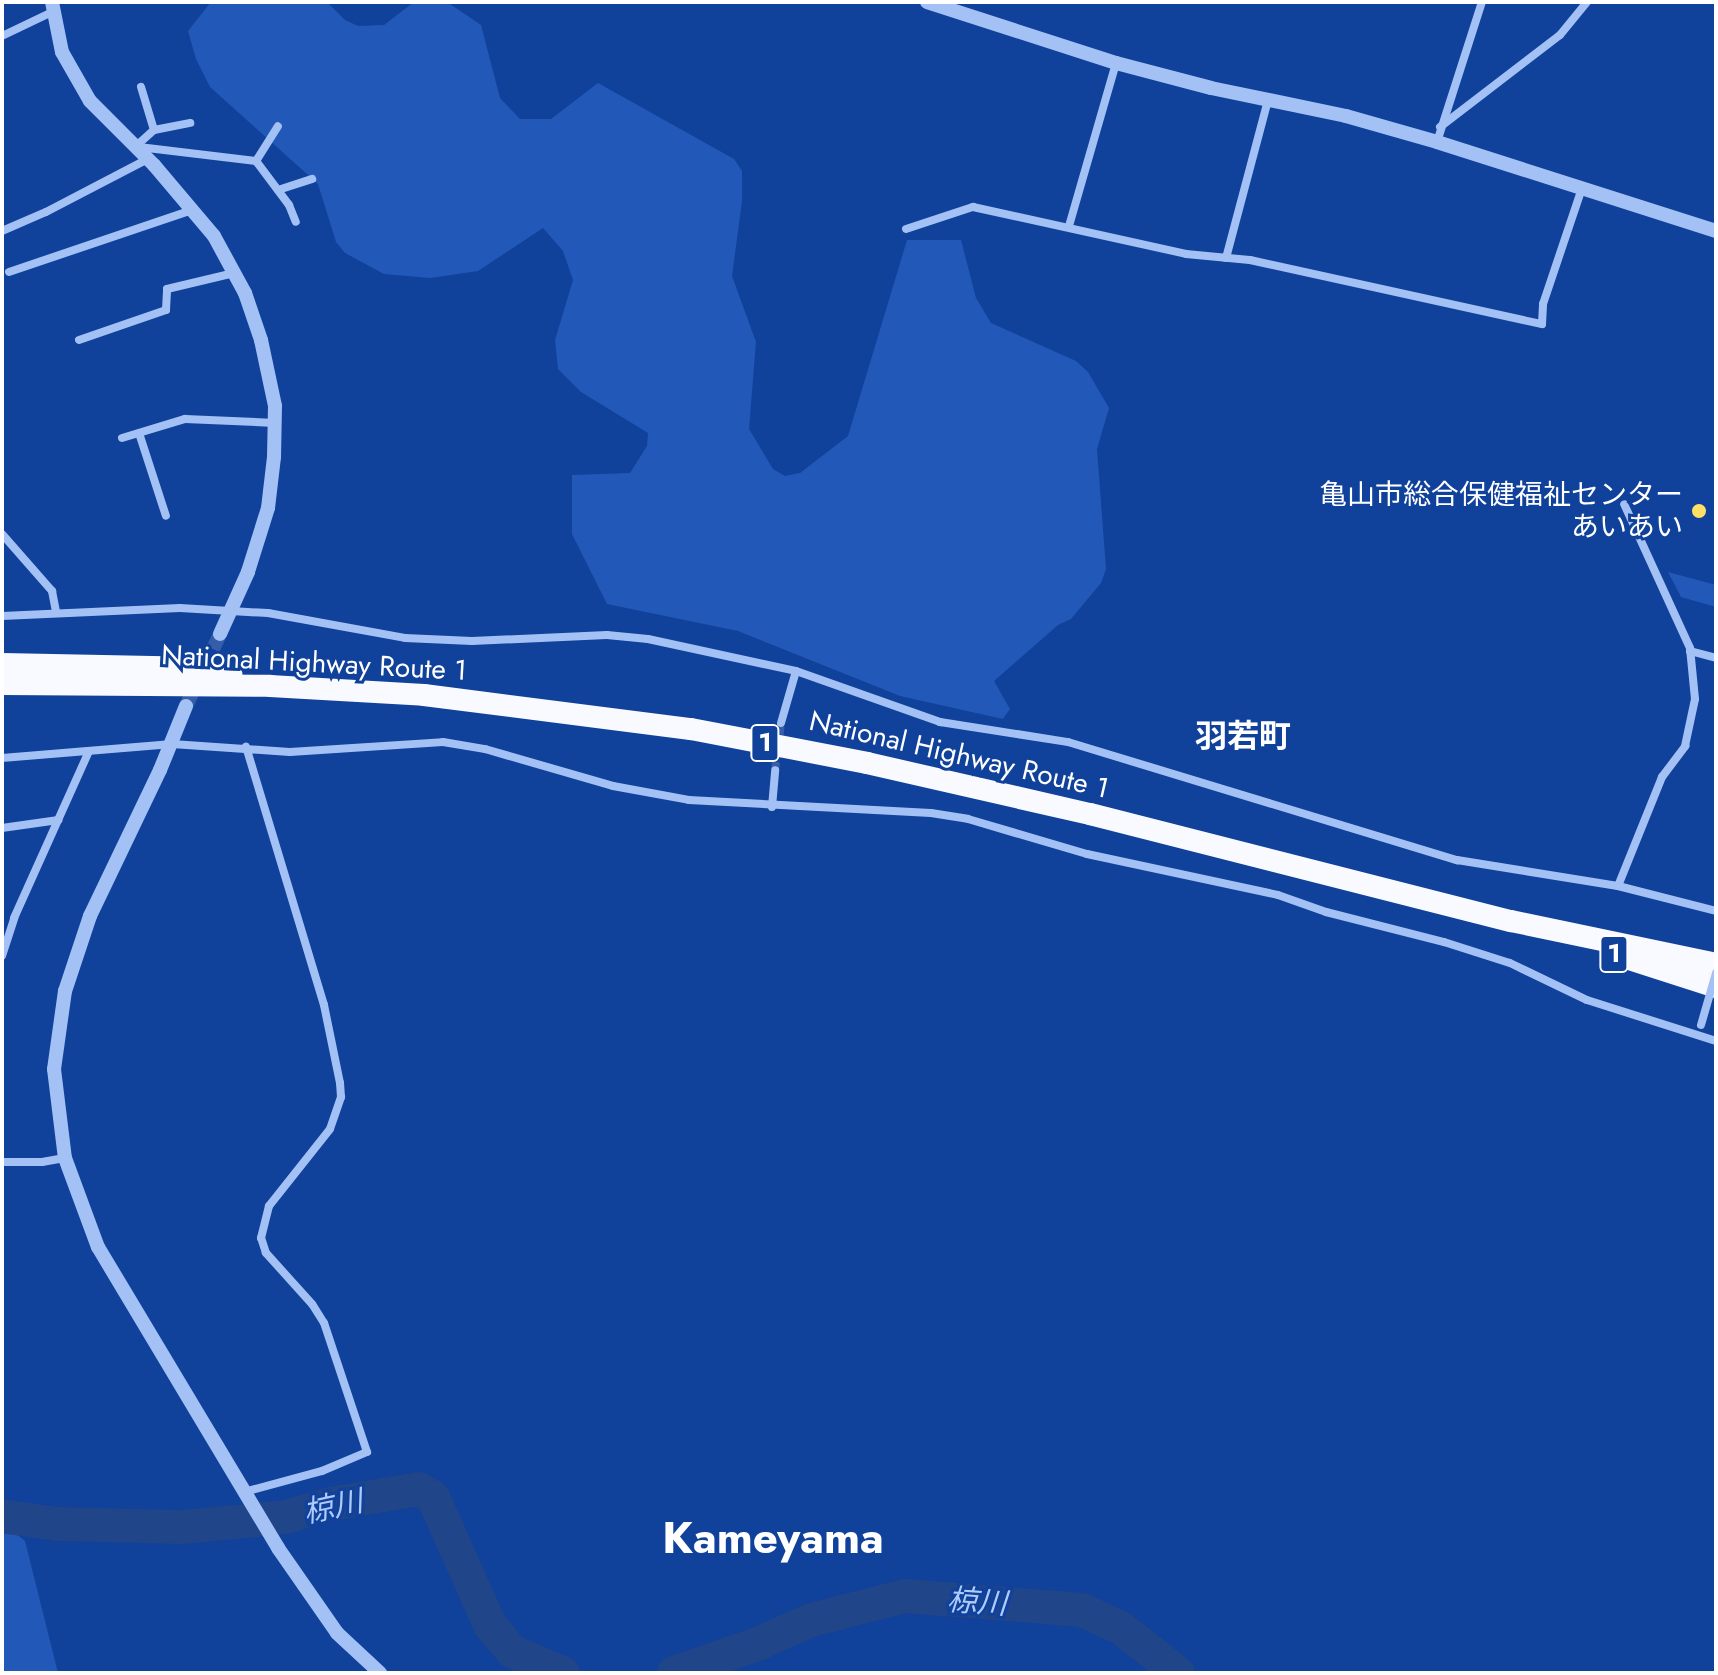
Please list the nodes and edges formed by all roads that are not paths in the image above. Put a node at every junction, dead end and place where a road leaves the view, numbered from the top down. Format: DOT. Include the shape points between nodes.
graph roads {
  1 [pos="927,2"];
  2 [pos="1482,2"];
  3 [pos="1587,2"];
  4 [pos="52,7"];
  5 [pos="2,36"];
  6 [pos="1116,63"];
  7 [pos="141,87"];
  8 [pos="1268,100"];
  9 [pos="190,123"];
  10 [pos="278,126"];
  11 [pos="1440,127"];
  12 [pos="154,130"];
  13 [pos="1437,142"];
  14 [pos="135,147"];
  15 [pos="148,159"];
  16 [pos="256,161"];
  17 [pos="312,179"];
  18 [pos="1582,188"];
  19 [pos="278,190"];
  20 [pos="192,209"];
  21 [pos="296,222"];
  22 [pos="1069,226"];
  23 [pos="906,229"];
  24 [pos="2,231"];
  25 [pos="1716,231"];
  26 [pos="1226,258"];
  27 [pos="9,272"];
  28 [pos="235,272"];
  29 [pos="79,340"];
  30 [pos="275,423"];
  31 [pos="139,433"];
  32 [pos="122,438"];
  33 [pos="1624,504"];
  34 [pos="166,516"];
  35 [pos="2,534"];
  36 [pos="232,610"];
  37 [pos="56,611"];
  38 [pos="2,616"];
  39 [pos="220,634"];
  40 [pos="1690,651"];
  41 [pos="1716,658"];
  42 [pos="2,664"];
  43 [pos="796,671"];
  44 [pos="2,684"];
  45 [pos="270,686"];
  46 [pos="186,706"];
  47 [pos="781,723"];
  48 [pos="172,744"];
  49 [pos="246,747"];
  50 [pos="89,751"];
  51 [pos="2,758"];
  52 [pos="775,770"];
  53 [pos="772,807"];
  54 [pos="58,820"];
  55 [pos="2,828"];
  56 [pos="1618,886"];
  57 [pos="1716,911"];
  58 [pos="2,916"];
  59 [pos="14,918"];
  60 [pos="1511,921"];
  61 [pos="2,956"];
  62 [pos="1716,964"];
  63 [pos="1716,973"];
  64 [pos="1716,987"];
  65 [pos="1698,1036"];
  66 [pos="1716,1041"];
  67 [pos="65,1158"];
  68 [pos="2,1162"];
  69 [pos="247,1497"];
  70 [pos="380,1673"];
  1 -- 6 [label="street"];
  2 -- 11 [label="street"];
  3 -- 11 [label="street" via="1560,35"];
  4 -- 5 [label="street"];
  4 -- 14 [label="street" via="71,69 90,101"];
  6 -- 8 [label="street"];
  6 -- 22 [label="street"];
  7 -- 12 [label="street"];
  8 -- 13 [label="street"];
  8 -- 26 [label="street"];
  9 -- 12 [label="street"];
  10 -- 16 [label="street"];
  11 -- 13 [label="street"];
  12 -- 14 [label="street"];
  13 -- 18 [label="street"];
  14 -- 15 [label="street"];
  14 -- 16 [label="street"];
  15 -- 20 [label="street"];
  15 -- 24 [label="street"];
  16 -- 19 [label="street"];
  17 -- 19 [label="street"];
  18 -- 25 [label="street"];
  18 -- 26 [label="street" via="1543,304 1542,324"];
  19 -- 21 [label="street"];
  20 -- 27 [label="street"];
  20 -- 28 [label="street"];
  22 -- 23 [label="street" via="973,207"];
  22 -- 26 [label="street" via="1186,254"];
  28 -- 29 [label="street" via="167,289 166,310"];
  28 -- 30 [label="street" via="261,340 273,387"];
  30 -- 31 [label="street" via="185,419"];
  30 -- 36 [label="street" via="267,516"];
  31 -- 32 [label="street"];
  31 -- 34 [label="street"];
  33 -- 40 [label="street"];
  35 -- 37 [label="street" via="52,591"];
  36 -- 37 [label="street"];
  36 -- 39 [label="street"];
  36 -- 43 [label="street" via="405,638 607,635 745,657"];
  37 -- 38 [label="street"];
  40 -- 41 [label="street"];
  40 -- 56 [label="street" via="1695,699 1685,746 1662,777"];
  42 -- 45 [label="highway, 1" via="216,670"];
  43 -- 47 [label="street"];
  43 -- 56 [label="street" via="904,712 1068,742 1446,857"];
  44 -- 45 [label="highway, National Highway Route 1 / 1"];
  45 -- 60 [label="highway, National Highway Route 1 / 1" via="424,695 691,729 1060,807"];
  46 -- 48 [label="street"];
  48 -- 49 [label="street"];
  48 -- 50 [label="street"];
  48 -- 67 [label="street" via="90,916 65,991 54,1069"];
  49 -- 53 [label="street" via="319,751 443,742 613,786"];
  49 -- 69 [label="street" via="324,1005 341,1097 330,1129 269,1206 261,1238 266,1253 324,1323 367,1452"];
  50 -- 51 [label="street"];
  50 -- 54 [label="street"];
  52 -- 53 [label="street"];
  53 -- 65 [label="street" via="968,819 1087,854 1278,895 1510,963 1587,1000"];
  54 -- 55 [label="street"];
  54 -- 59 [label="street"];
  56 -- 57 [label="street"];
  58 -- 59 [label="street"];
  59 -- 61 [label="street"];
  60 -- 62 [label="highway, National Highway Route 1 / 1"];
  60 -- 64 [label="highway, National Highway Route 1 / 1"];
  63 -- 65 [label="street, bridge"];
  65 -- 66 [label="street"];
  67 -- 68 [label="street"];
  67 -- 69 [label="street" via="98,1247"];
  69 -- 70 [label="street" via="337,1633"];
}
